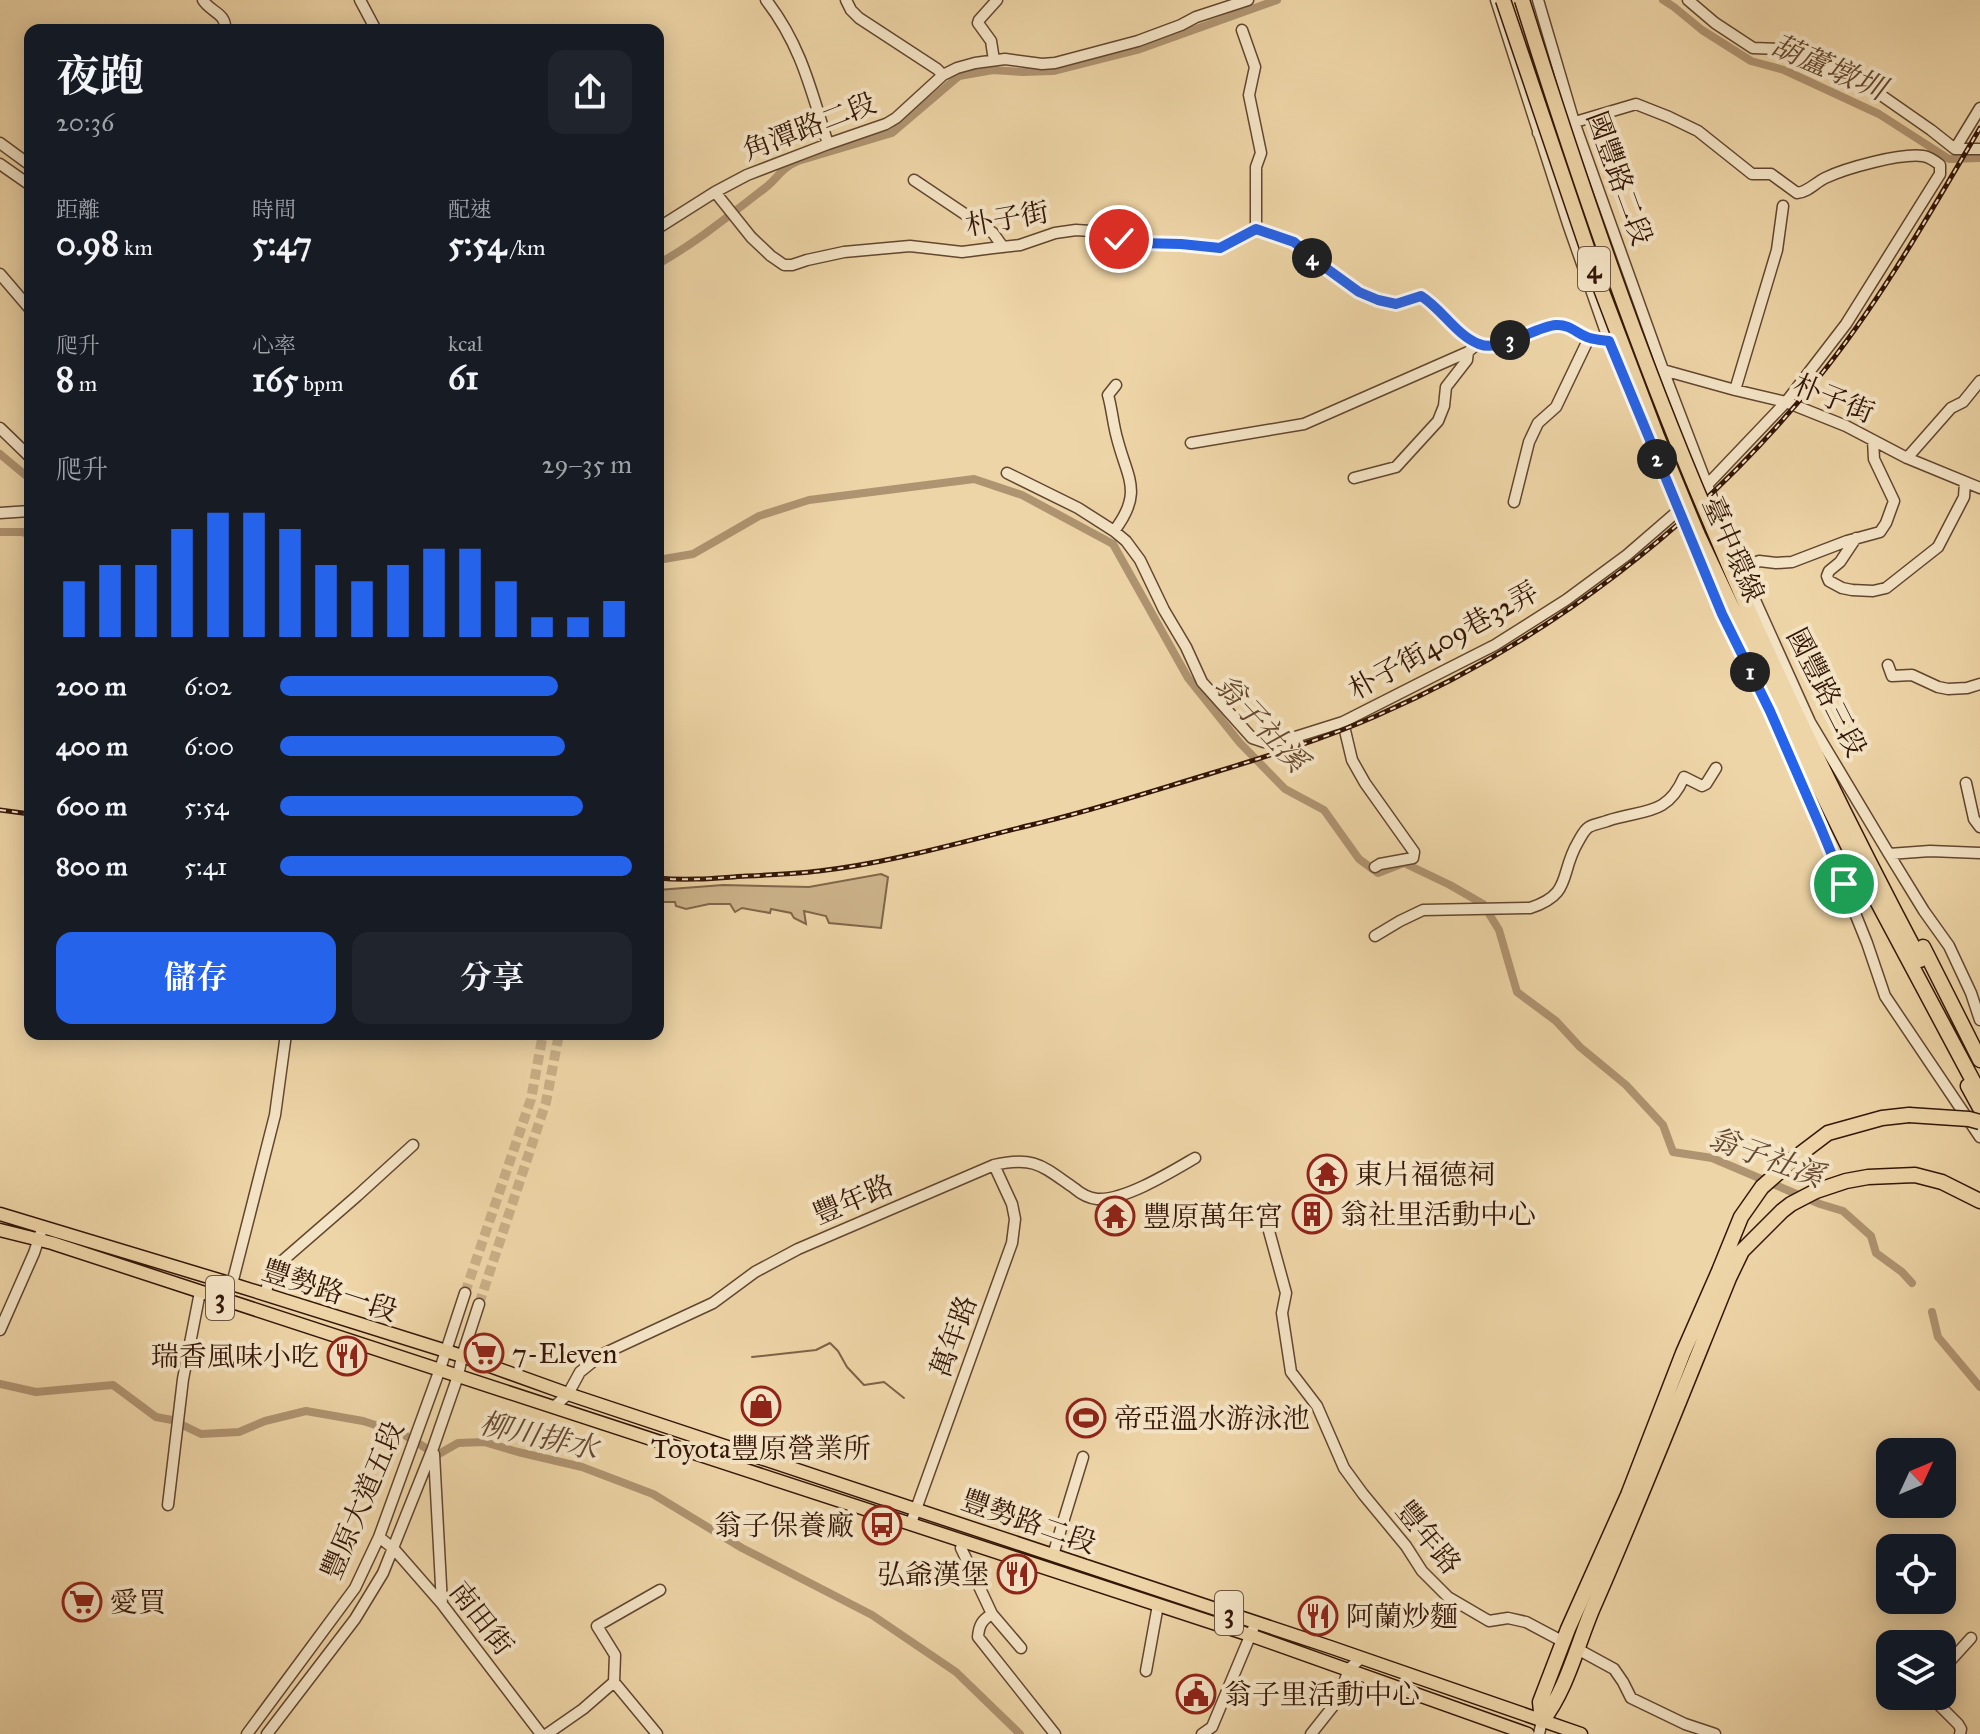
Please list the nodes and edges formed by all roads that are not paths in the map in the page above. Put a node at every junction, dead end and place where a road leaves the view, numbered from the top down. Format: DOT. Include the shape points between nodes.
graph roads {
  1 [pos="203,0"];
  2 [pos="360,0"];
  3 [pos="766,0"];
  4 [pos="846,0"];
  5 [pos="997,0"];
  6 [pos="1248,0"];
  7 [pos="1496,0"];
  8 [pos="1503,0"];
  9 [pos="1522,0"];
  10 [pos="1538,0"];
  11 [pos="1688,0"];
  12 [pos="224,24"];
  13 [pos="373,24"];
  14 [pos="1242,30"];
  15 [pos="994,60"];
  16 [pos="943,75"];
  17 [pos="1980,108"];
  18 [pos="1574,122"];
  19 [pos="1538,133"];
  20 [pos="0,143"];
  21 [pos="828,144"];
  22 [pos="1955,149"];
  23 [pos="1980,149"];
  24 [pos="24,161"];
  25 [pos="0,164"];
  26 [pos="914,180"];
  27 [pos="24,181"];
  28 [pos="715,192"];
  29 [pos="1783,206"];
  30 [pos="664,224"];
  31 [pos="1256,229"];
  32 [pos="1003,247"];
  33 [pos="0,274"];
  34 [pos="24,302"];
  35 [pos="1647,325"];
  36 [pos="1589,338"];
  37 [pos="1609,341"];
  38 [pos="1477,344"];
  39 [pos="1468,352"];
  40 [pos="1663,370"];
  41 [pos="1980,381"];
  42 [pos="1116,385"];
  43 [pos="1627,385"];
  44 [pos="1735,390"];
  45 [pos="1786,402"];
  46 [pos="0,428"];
  47 [pos="1873,440"];
  48 [pos="1191,443"];
  49 [pos="24,451"];
  50 [pos="1907,458"];
  51 [pos="1007,473"];
  52 [pos="1354,478"];
  53 [pos="1965,482"];
  54 [pos="1707,485"];
  55 [pos="1980,488"];
  56 [pos="1514,502"];
  57 [pos="1679,510"];
  58 [pos="24,511"];
  59 [pos="0,513"];
  60 [pos="1114,531"];
  61 [pos="1856,538"];
  62 [pos="1741,569"];
  63 [pos="1758,663"];
  64 [pos="1888,665"];
  65 [pos="1980,684"];
  66 [pos="1795,711"];
  67 [pos="1343,722"];
  68 [pos="1716,768"];
  69 [pos="1966,783"];
  70 [pos="1980,827"];
  71 [pos="1980,853"];
  72 [pos="1889,854"];
  73 [pos="1375,867"];
  74 [pos="1375,936"];
  75 [pos="1975,995"];
  76 [pos="1980,1020"];
  77 [pos="285,1040"];
  78 [pos="1980,1060"];
  79 [pos="1980,1073"];
  80 [pos="1980,1094"];
  81 [pos="1980,1108"];
  82 [pos="1980,1122"];
  83 [pos="1980,1137"];
  84 [pos="413,1145"];
  85 [pos="1195,1158"];
  86 [pos="994,1165"];
  87 [pos="1980,1201"];
  88 [pos="0,1214"];
  89 [pos="1268,1220"];
  90 [pos="42,1226"];
  91 [pos="0,1230"];
  92 [pos="38,1240"];
  93 [pos="232,1284"];
  94 [pos="200,1292"];
  95 [pos="465,1293"];
  96 [pos="266,1295"];
  97 [pos="479,1304"];
  98 [pos="0,1330"];
  99 [pos="445,1351"];
  100 [pos="462,1356"];
  101 [pos="440,1369"];
  102 [pos="458,1376"];
  103 [pos="568,1394"];
  104 [pos="555,1406"];
  105 [pos="433,1448"];
  106 [pos="1083,1457"];
  107 [pos="1634,1497"];
  108 [pos="168,1505"];
  109 [pos="915,1508"];
  110 [pos="911,1523"];
  111 [pos="379,1537"];
  112 [pos="964,1541"];
  113 [pos="394,1549"];
  114 [pos="1053,1555"];
  115 [pos="660,1590"];
  116 [pos="442,1604"];
  117 [pos="1158,1605"];
  118 [pos="992,1614"];
  119 [pos="1256,1622"];
  120 [pos="1250,1635"];
  121 [pos="1971,1638"];
  122 [pos="1560,1640"];
  123 [pos="1021,1648"];
  124 [pos="1581,1651"];
  125 [pos="1956,1655"];
  126 [pos="1361,1658"];
  127 [pos="1349,1669"];
  128 [pos="1146,1671"];
  129 [pos="614,1682"];
  130 [pos="1944,1710"];
  131 [pos="1541,1727"];
  132 [pos="247,1734"];
  133 [pos="267,1734"];
  134 [pos="541,1734"];
  135 [pos="547,1734"];
  136 [pos="657,1734"];
  137 [pos="1055,1734"];
  138 [pos="1202,1734"];
  139 [pos="1311,1734"];
  140 [pos="1528,1734"];
  141 [pos="1581,1734"];
  142 [pos="1715,1734"];
  143 [pos="1960,1734"];
  1 -- 12 [label="street"];
  2 -- 13 [label="street"];
  3 -- 21 [label="street" via="798,51"];
  4 -- 16 [label="street" via="859,18"];
  5 -- 15 [label="street" via="978,23 991,41"];
  6 -- 15 [label="street, 角潭路二段" via="1138,41 1055,63"];
  7 -- 19 [label="street"];
  8 -- 63 [label="highway, 臺中環線 / 4, bridge" via="1658,439"];
  9 -- 66 [label="highway, 臺中環線 / 4, bridge" via="1591,212 1681,455"];
  10 -- 18 [label="street, 國豐路二段"];
  11 -- 22 [label="street" via="1753,48 1783,49 1865,84"];
  14 -- 31 [label="street" via="1255,67 1249,95 1261,153 1256,167"];
  15 -- 16 [label="street, 角潭路二段"];
  16 -- 21 [label="street, 角潭路二段" via="896,118"];
  17 -- 22 [label="street"];
  18 -- 19 [label="street"];
  18 -- 35 [label="street, 國豐路二段"];
  18 -- 45 [label="street, 朴子街409巷32弄" via="1636,104 1698,131 1752,174 1771,174 1797,193 1854,168 1904,157 1926,156 1940,165 1927,198 1846,324"];
  19 -- 37 [label="street"];
  20 -- 24 [label="street"];
  21 -- 28 [label="street, 角潭路二段"];
  22 -- 23 [label="street"];
  25 -- 27 [label="street"];
  26 -- 32 [label="street" via="993,233"];
  28 -- 30 [label="street, 角潭路二段"];
  28 -- 32 [label="street, 朴子街" via="751,237 784,265 899,247 962,252"];
  29 -- 44 [label="street" via="1777,250"];
  31 -- 32 [label="street, 朴子街" via="1220,248 1139,243 1091,229"];
  31 -- 38 [label="street" via="1294,242 1359,292 1378,300 1396,304 1421,296"];
  33 -- 34 [label="street"];
  35 -- 37 [label="street"];
  35 -- 40 [label="street, 國豐路二段"];
  36 -- 37 [label="street"];
  36 -- 38 [label="street" via="1567,325 1555,325 1492,347"];
  36 -- 56 [label="street" via="1556,407 1538,423 1529,442"];
  37 -- 43 [label="street"];
  38 -- 39 [label="street"];
  39 -- 48 [label="street" via="1304,424"];
  39 -- 52 [label="street" via="1446,387 1438,421 1396,467"];
  40 -- 43 [label="street"];
  40 -- 44 [label="street, 朴子街"];
  40 -- 54 [label="street, 國豐路三段"];
  41 -- 50 [label="street"];
  42 -- 60 [label="street" via="1108,395 1131,493 1126,516"];
  43 -- 57 [label="street"];
  44 -- 45 [label="street, 朴子街"];
  45 -- 47 [label="street, 朴子街"];
  45 -- 54 [label="street, 朴子街409巷32弄"];
  46 -- 49 [label="street"];
  47 -- 50 [label="street, 朴子街"];
  47 -- 61 [label="street" via="1874,459 1894,501 1880,532"];
  50 -- 53 [label="street, 朴子街"];
  51 -- 60 [label="street, 朴子街409巷32弄"];
  53 -- 55 [label="street, 朴子街"];
  53 -- 61 [label="street" via="1964,497 1938,547 1886,588 1852,590 1829,581 1829,571"];
  54 -- 57 [label="street, 朴子街409巷32弄"];
  54 -- 62 [label="street, 國豐路三段"];
  57 -- 67 [label="street, 朴子街409巷32弄" via="1566,600 1495,645"];
  57 -- 83 [label="street" via="1820,826 1885,996"];
  58 -- 59 [label="street"];
  60 -- 67 [label="street, 朴子街409巷32弄" via="1140,560 1202,682 1249,735 1264,742 1289,739"];
  61 -- 62 [label="street" via="1792,562 1759,561"];
  62 -- 72 [label="street, 國豐路三段" via="1810,722"];
  63 -- 80 [label="highway, 臺中環線 / 4"];
  63 -- 81 [label="highway" via="1860,889"];
  64 -- 65 [label="street" via="1892,676 1912,675 1938,687"];
  66 -- 78 [label="highway" via="1877,856"];
  66 -- 79 [label="highway, 臺中環線 / 4"];
  67 -- 73 [label="street" via="1352,760 1414,852 1413,858"];
  68 -- 74 [label="street" via="1702,786 1684,777 1664,805 1589,827 1574,848 1555,897 1543,904 1423,910"];
  69 -- 70 [label="street"];
  71 -- 72 [label="street"];
  72 -- 75 [label="street, 國豐路三段"];
  75 -- 76 [label="street, 國豐路三段"];
  77 -- 93 [label="street" via="275,1115"];
  82 -- 107 [label="highway, bridge" via="1909,1115 1858,1123 1828,1133 1762,1187 1741,1217 1683,1353"];
  84 -- 96 [label="street" via="273,1269"];
  85 -- 86 [label="street, 豐年路" via="1158,1180 1098,1199 1028,1161"];
  86 -- 103 [label="street, 豐年路" via="755,1272 713,1303 601,1355 580,1372"];
  86 -- 109 [label="street, 萬年路" via="1012,1204 1012,1243"];
  87 -- 107 [label="highway" via="1915,1175 1877,1176 1831,1186 1782,1211 1742,1251"];
  88 -- 90 [label="main road, 豐勢路一段 / 3"];
  89 -- 122 [label="street, 豐年路" via="1286,1293 1282,1313 1291,1372 1317,1406 1344,1468 1448,1597 1489,1621 1522,1621"];
  90 -- 92 [label="street"];
  90 -- 93 [label="main road, 豐勢路一段 / 3"];
  91 -- 92 [label="main road, 豐勢路一段 / 3"];
  92 -- 94 [label="main road, 豐勢路一段 / 3"];
  92 -- 98 [label="street"];
  93 -- 96 [label="main road, 豐勢路一段 / 3"];
  94 -- 101 [label="main road, 豐勢路一段 / 3"];
  94 -- 108 [label="street"];
  95 -- 99 [label="street, 豐原大道五段"];
  96 -- 99 [label="main road, 豐勢路一段 / 3"];
  97 -- 100 [label="street, 豐原大道五段"];
  99 -- 100 [label="main road, 豐勢路一段 / 3"];
  99 -- 101 [label="street, 豐原大道五段"];
  100 -- 102 [label="street, 豐原大道五段"];
  100 -- 103 [label="main road, 豐勢路二段 / 3"];
  101 -- 102 [label="main road, 豐勢路一段 / 3"];
  101 -- 111 [label="street, 豐原大道五段"];
  102 -- 104 [label="main road, 豐勢路二段 / 3"];
  102 -- 105 [label="street, 豐原大道五段"];
  103 -- 104 [label="street, 豐年路"];
  103 -- 109 [label="main road, 豐勢路二段 / 3"];
  104 -- 110 [label="main road, 豐勢路二段 / 3"];
  105 -- 113 [label="street, 豐原大道五段"];
  105 -- 116 [label="street"];
  106 -- 114 [label="street"];
  107 -- 131 [label="highway"];
  109 -- 110 [label="street, 萬年路"];
  109 -- 114 [label="main road, 豐勢路二段 / 3"];
  110 -- 112 [label="main road, 豐勢路二段 / 3"];
  111 -- 113 [label="street, 南田街"];
  111 -- 132 [label="street, 豐原大道五段" via="355,1588"];
  112 -- 117 [label="main road, 豐勢路二段 / 3"];
  112 -- 118 [label="street" via="961,1548"];
  113 -- 116 [label="street, 南田街"];
  113 -- 133 [label="street, 豐原大道五段" via="366,1604"];
  114 -- 119 [label="main road, 豐勢路二段 / 3"];
  115 -- 129 [label="street" via="597,1626 615,1655"];
  116 -- 134 [label="street, 南田街"];
  117 -- 120 [label="main road, 豐勢路二段 / 3"];
  117 -- 128 [label="street"];
  118 -- 123 [label="street"];
  118 -- 137 [label="street" via="979,1627 978,1637"];
  119 -- 120 [label="street"];
  119 -- 126 [label="main road, 豐勢路二段 / 3"];
  120 -- 127 [label="main road, 豐勢路二段 / 3"];
  120 -- 138 [label="street" via="1212,1727"];
  121 -- 125 [label="street"];
  124 -- 142 [label="street" via="1614,1669 1631,1698"];
  126 -- 127 [label="street"];
  126 -- 131 [label="main road, 豐勢路二段 / 3"];
  127 -- 139 [label="street" via="1338,1700"];
  127 -- 140 [label="main road, 豐勢路二段 / 3"];
  129 -- 135 [label="street"];
  129 -- 136 [label="street"];
  130 -- 143 [label="street"];
  131 -- 141 [label="main road, 豐勢路二段 / 3"];
}
